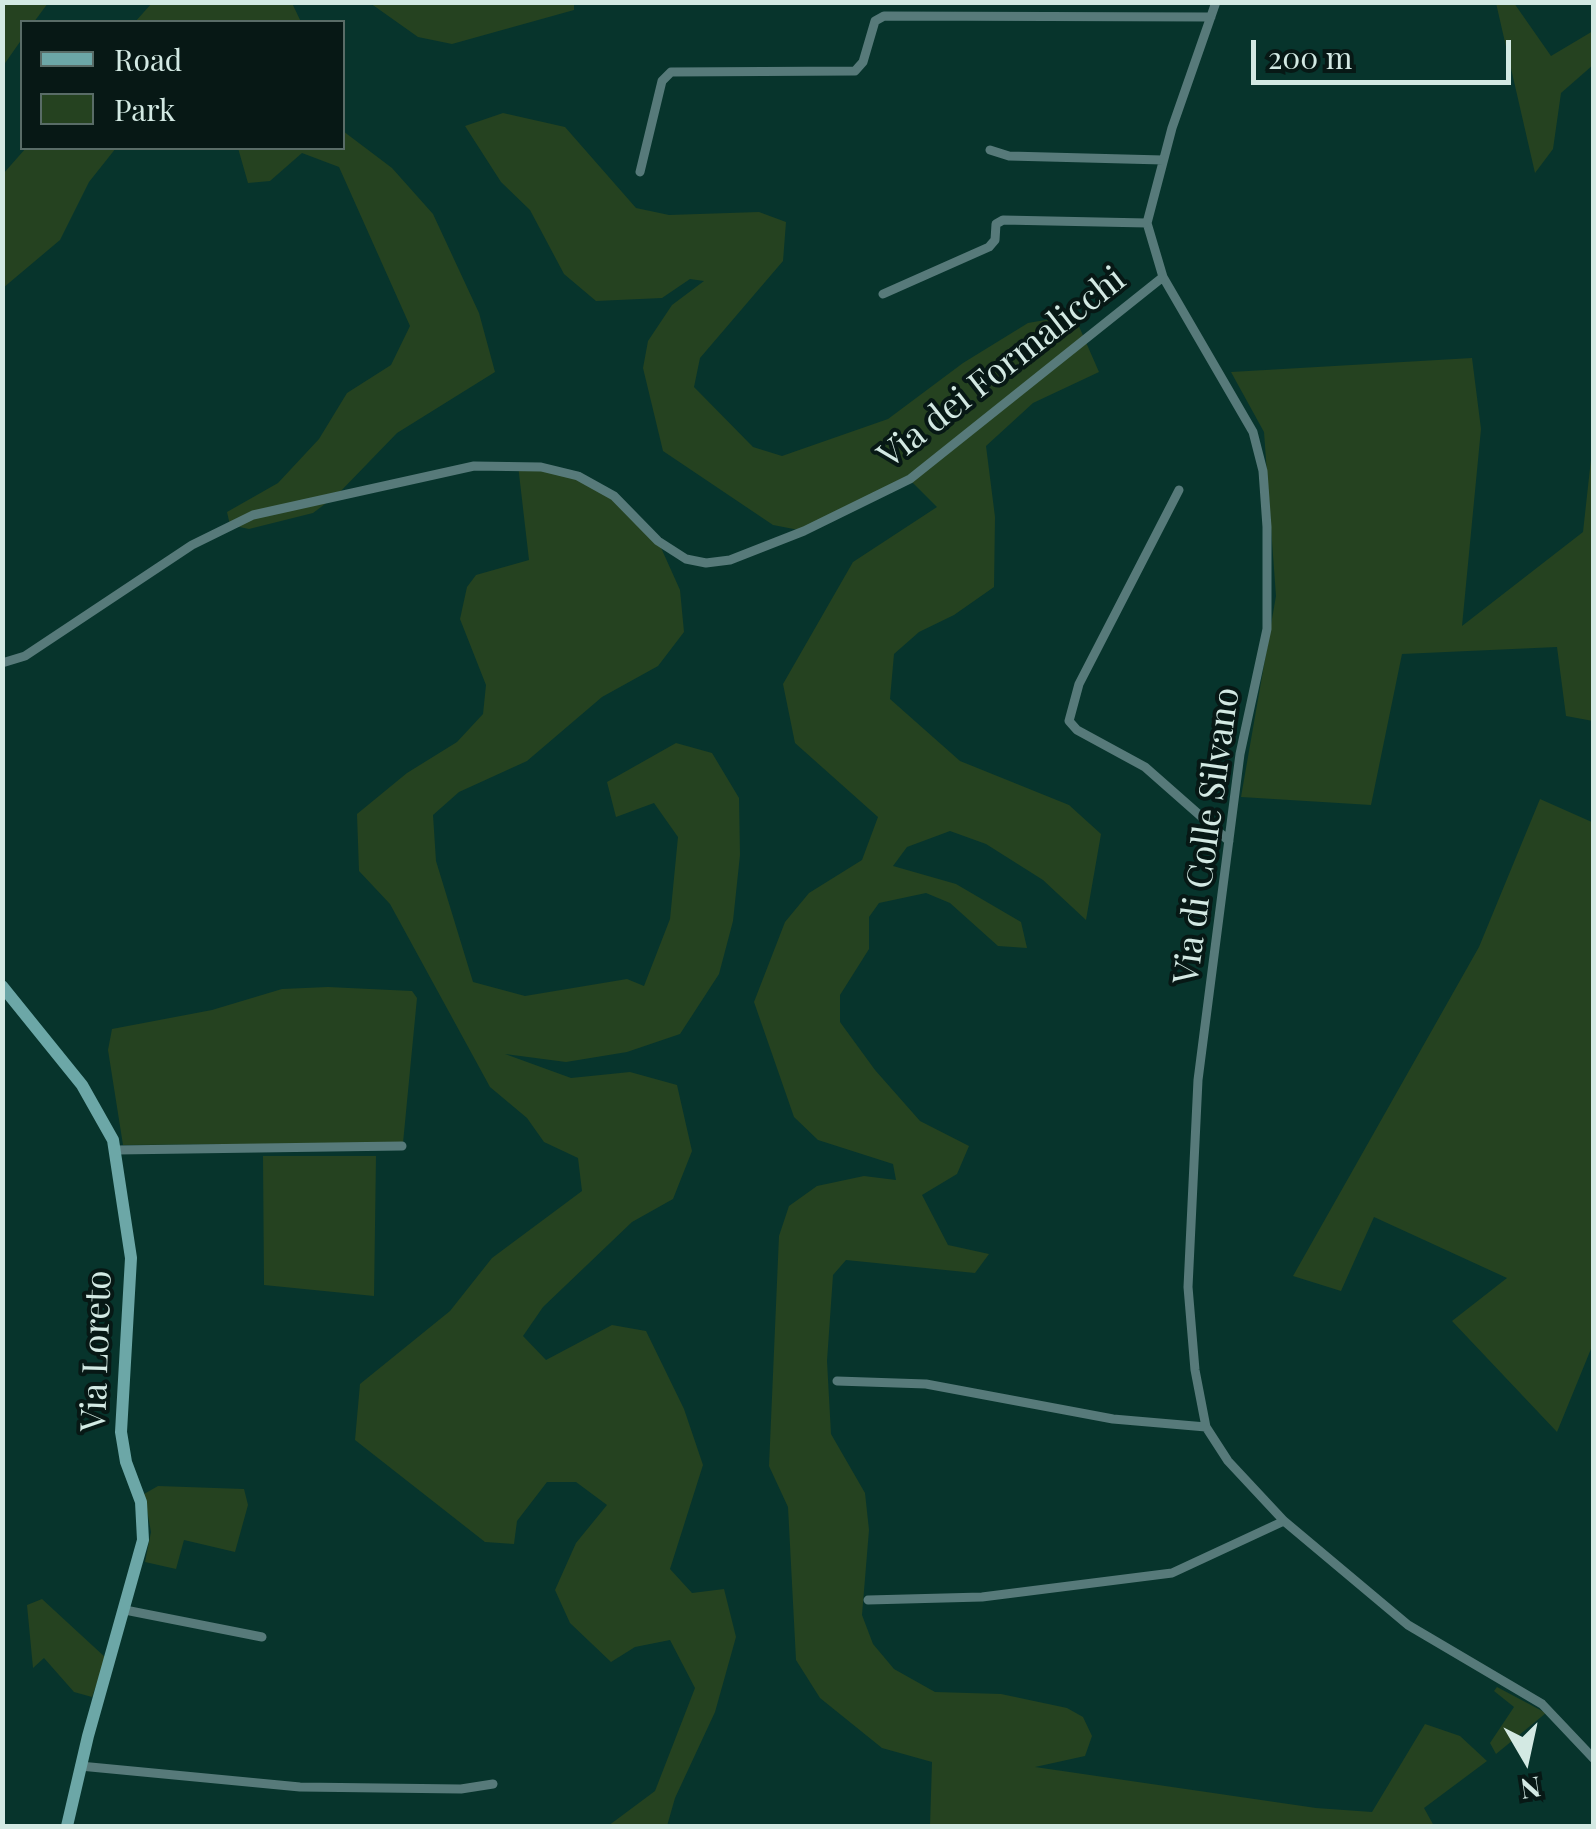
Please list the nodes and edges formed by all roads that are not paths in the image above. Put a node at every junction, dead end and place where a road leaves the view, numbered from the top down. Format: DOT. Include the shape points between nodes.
graph roads {
  1 [pos="1216,2"];
  2 [pos="1210,17"];
  3 [pos="990,150"];
  4 [pos="1163,160"];
  5 [pos="640,172"];
  6 [pos="1146,223"];
  7 [pos="1164,277"];
  8 [pos="883,294"];
  9 [pos="1179,490"];
  10 [pos="2,664"];
  11 [pos="1228,842"];
  12 [pos="2,986"];
  13 [pos="402,1146"];
  14 [pos="117,1150"];
  15 [pos="837,1381"];
  16 [pos="1206,1427"];
  17 [pos="1284,1521"];
  18 [pos="868,1600"];
  19 [pos="125,1610"];
  20 [pos="262,1636"];
  21 [pos="1594,1759"];
  22 [pos="80,1766"];
  23 [pos="493,1784"];
  24 [pos="68,1826"];
  1 -- 2 [label="street"];
  2 -- 4 [label="street"];
  2 -- 5 [label="street" via="884,16 875,20 855,71 671,72 662,81"];
  3 -- 4 [label="street"];
  4 -- 6 [label="street"];
  6 -- 7 [label="street, Via di Colle Silvano"];
  6 -- 8 [label="street" via="1002,220 987,248"];
  7 -- 10 [label="street, Via dei Formalicchi" via="910,479 725,561 696,562 672,551 614,496 578,476 541,467 474,466 253,516 202,539 25,656"];
  7 -- 11 [label="street, Via di Colle Silvano" via="1242,407 1264,478 1268,614"];
  9 -- 11 [label="street" via="1079,684 1068,720 1145,767"];
  11 -- 16 [label="street, Via di Colle Silvano" via="1198,1080 1188,1267"];
  12 -- 14 [label="street, Via Loreto" via="82,1085"];
  13 -- 14 [label="street"];
  14 -- 19 [label="street, Via Loreto" via="131,1265 121,1432 144,1528"];
  15 -- 16 [label="street" via="926,1384 1113,1419"];
  16 -- 17 [label="street, Via di Colle Silvano" via="1228,1462"];
  17 -- 18 [label="street" via="1170,1574 982,1596"];
  17 -- 21 [label="street, Via di Colle Silvano" via="1408,1625 1542,1704"];
  19 -- 20 [label="street"];
  19 -- 22 [label="street, Via Loreto"];
  22 -- 23 [label="street" via="308,1787 462,1790"];
  22 -- 24 [label="street, Via Loreto"];
}
